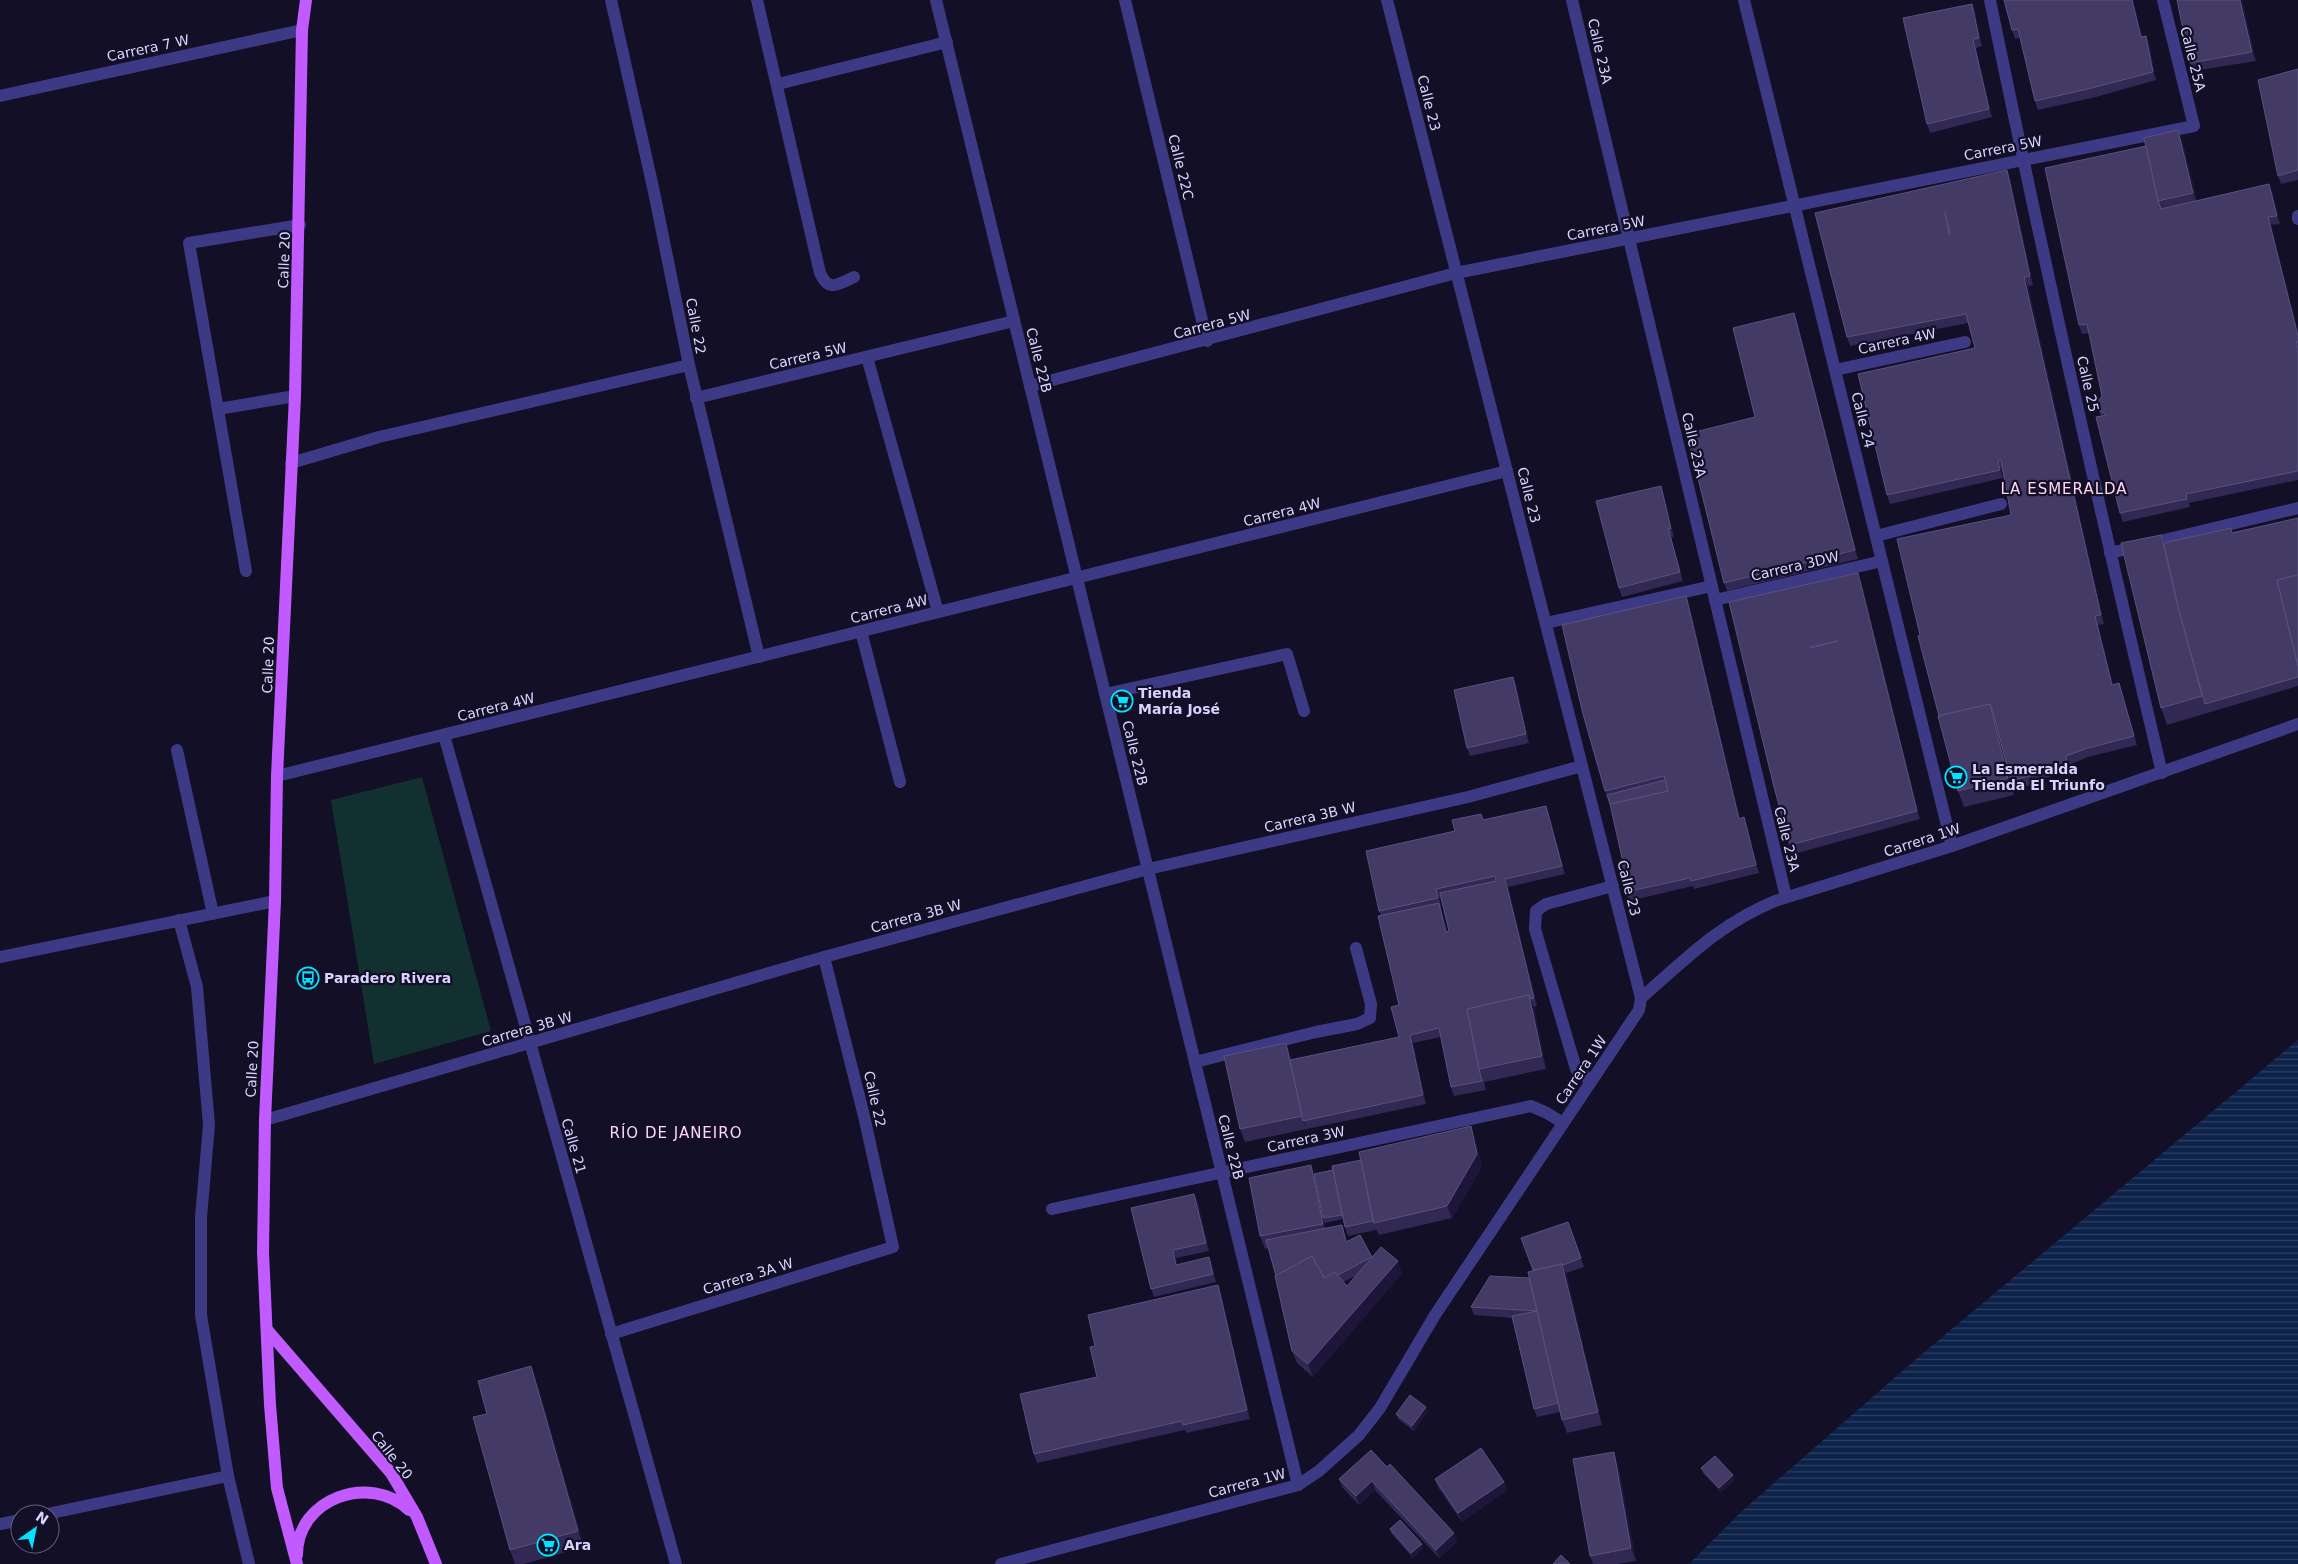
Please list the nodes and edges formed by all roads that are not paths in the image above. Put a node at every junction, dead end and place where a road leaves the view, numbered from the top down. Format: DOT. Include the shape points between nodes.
graph roads {
  1 [pos="306,0"];
  2 [pos="611,0"];
  3 [pos="757,0"];
  4 [pos="936,0"];
  5 [pos="1125,0"];
  6 [pos="1387,0"];
  7 [pos="1572,0"];
  8 [pos="1744,0"];
  9 [pos="1990,0"];
  10 [pos="2163,0"];
  11 [pos="302,30"];
  12 [pos="946,42"];
  13 [pos="778,84"];
  14 [pos="0,96"];
  15 [pos="2194,126"];
  16 [pos="2023,159"];
  17 [pos="1794,205"];
  18 [pos="300,225"];
  19 [pos="1629,239"];
  20 [pos="1456,273"];
  21 [pos="854,277"];
  22 [pos="1014,321"];
  23 [pos="1207,341"];
  24 [pos="1965,342"];
  25 [pos="868,357"];
  26 [pos="689,365"];
  27 [pos="1835,370"];
  28 [pos="1030,386"];
  29 [pos="295,396"];
  30 [pos="696,398"];
  31 [pos="218,409"];
  32 [pos="291,463"];
  33 [pos="1507,471"];
  34 [pos="2001,504"];
  35 [pos="2298,508"];
  36 [pos="1876,536"];
  37 [pos="2110,554"];
  38 [pos="1882,561"];
  39 [pos="246,570"];
  40 [pos="1077,578"];
  41 [pos="1712,586"];
  42 [pos="1715,600"];
  43 [pos="938,612"];
  44 [pos="1546,623"];
  45 [pos="861,632"];
  46 [pos="759,657"];
  47 [pos="1106,694"];
  48 [pos="1304,711"];
  49 [pos="2298,724"];
  50 [pos="444,735"];
  51 [pos="177,750"];
  52 [pos="1582,766"];
  53 [pos="2162,773"];
  54 [pos="277,776"];
  55 [pos="900,782"];
  56 [pos="1952,846"];
  57 [pos="1148,869"];
  58 [pos="1613,886"];
  59 [pos="1786,897"];
  60 [pos="275,901"];
  61 [pos="213,914"];
  62 [pos="179,920"];
  63 [pos="1356,948"];
  64 [pos="0,957"];
  65 [pos="824,957"];
  66 [pos="1641,998"];
  67 [pos="530,1044"];
  68 [pos="1195,1062"];
  69 [pos="1591,1081"];
  70 [pos="265,1120"];
  71 [pos="1563,1123"];
  72 [pos="1222,1172"];
  73 [pos="1052,1209"];
  74 [pos="893,1247"];
  75 [pos="268,1330"];
  76 [pos="611,1334"];
  77 [pos="228,1476"];
  78 [pos="1298,1485"];
  79 [pos="60,1511"];
  80 [pos="417,1517"];
  81 [pos="249,1564"];
  82 [pos="297,1564"];
  83 [pos="436,1564"];
  84 [pos="676,1564"];
  85 [pos="1001,1564"];
  1 -- 11 [label="main road, Calle 20"];
  2 -- 26 [label="street, Calle 22"];
  3 -- 13 [label="street"];
  4 -- 12 [label="street, Calle 22B"];
  5 -- 23 [label="street, Calle 22C"];
  6 -- 20 [label="street, Calle 23"];
  7 -- 19 [label="street, Calle 23A"];
  8 -- 17 [label="street, Calle 24"];
  9 -- 16 [label="street, Calle 25"];
  10 -- 15 [label="street, Calle 25A"];
  11 -- 14 [label="street, Carrera 7 W"];
  11 -- 18 [label="main road, Calle 20"];
  12 -- 13 [label="street"];
  12 -- 22 [label="street, Calle 22B"];
  13 -- 21 [label="street" via="820,273 829,286"];
  15 -- 16 [label="street, Carrera 5W"];
  16 -- 17 [label="street, Carrera 5W"];
  16 -- 37 [label="street, Calle 25"];
  17 -- 19 [label="street, Carrera 5W"];
  17 -- 27 [label="street, Calle 24"];
  18 -- 29 [label="main road, Calle 20"];
  18 -- 31 [label="street" via="189,243"];
  19 -- 20 [label="street, Carrera 5W"];
  19 -- 41 [label="street, Calle 23A"];
  20 -- 23 [label="street, Carrera 5W"];
  20 -- 33 [label="street, Calle 23"];
  22 -- 25 [label="street, Carrera 5W"];
  22 -- 28 [label="street, Calle 22B"];
  23 -- 28 [label="street, Carrera 5W"];
  24 -- 27 [label="street, Carrera 4W"];
  25 -- 30 [label="street, Carrera 5W"];
  25 -- 43 [label="street"];
  26 -- 30 [label="street, Calle 22"];
  26 -- 32 [label="street" via="379,437"];
  27 -- 36 [label="street, Calle 24"];
  28 -- 40 [label="street, Calle 22B"];
  29 -- 31 [label="street"];
  29 -- 32 [label="main road, Calle 20"];
  30 -- 46 [label="street, Calle 22"];
  31 -- 39 [label="street"];
  32 -- 54 [label="main road, Calle 20"];
  33 -- 40 [label="street, Carrera 4W"];
  33 -- 44 [label="street, Calle 23"];
  34 -- 36 [label="street"];
  35 -- 37 [label="street"];
  36 -- 38 [label="street, Calle 24"];
  37 -- 53 [label="street, Calle 25"];
  38 -- 42 [label="street, Carrera 3DW"];
  38 -- 56 [label="street, Calle 24"];
  40 -- 43 [label="street, Carrera 4W"];
  40 -- 47 [label="street, Calle 22B"];
  41 -- 42 [label="street, Calle 23A"];
  41 -- 44 [label="street"];
  42 -- 59 [label="street, Calle 23A"];
  43 -- 45 [label="street, Carrera 4W"];
  44 -- 52 [label="street, Calle 23"];
  45 -- 46 [label="street, Carrera 4W"];
  45 -- 55 [label="street"];
  46 -- 50 [label="street, Carrera 4W"];
  47 -- 48 [label="street" via="1287,654"];
  47 -- 57 [label="street, Calle 22B"];
  49 -- 53 [label="street, Carrera 1W"];
  50 -- 54 [label="street, Carrera 4W"];
  50 -- 67 [label="street, Calle 21"];
  51 -- 61 [label="street"];
  52 -- 57 [label="street, Carrera 3B W" via="1468,796"];
  52 -- 58 [label="street, Calle 23"];
  53 -- 56 [label="street, Carrera 1W"];
  54 -- 60 [label="main road, Calle 20"];
  56 -- 59 [label="street, Carrera 1W"];
  57 -- 65 [label="street, Carrera 3B W"];
  57 -- 68 [label="street, Calle 22B"];
  58 -- 66 [label="street, Calle 23"];
  58 -- 69 [label="street" via="1546,904 1536,911 1535,929 1576,1069"];
  59 -- 66 [label="street, Carrera 1W" via="1751,911 1715,933"];
  60 -- 61 [label="street"];
  60 -- 70 [label="main road, Calle 20"];
  61 -- 62 [label="street"];
  62 -- 64 [label="street"];
  62 -- 77 [label="street" via="197,987 209,1125 201,1217 201,1314"];
  63 -- 68 [label="street" via="1371,1004 1370,1018 1357,1024"];
  65 -- 67 [label="street, Carrera 3B W"];
  65 -- 74 [label="street, Calle 22"];
  66 -- 69 [label="street, Carrera 1W" via="1639,1010"];
  67 -- 70 [label="street, Carrera 3B W"];
  67 -- 76 [label="street, Calle 21"];
  68 -- 72 [label="street, Calle 22B"];
  69 -- 71 [label="street, Carrera 1W"];
  70 -- 75 [label="main road, Calle 20" via="263,1252"];
  71 -- 72 [label="street, Carrera 3W" via="1531,1106"];
  71 -- 78 [label="street, Carrera 1W" via="1435,1315 1360,1436"];
  72 -- 73 [label="street, Carrera 3W"];
  72 -- 78 [label="street, Calle 22B"];
  74 -- 76 [label="street, Carrera 3A W"];
  75 -- 80 [label="main road, Calle 20" via="391,1474"];
  75 -- 82 [label="main road, Calle 20" via="277,1488"];
  76 -- 84 [label="street, Calle 21"];
  77 -- 79 [label="street"];
  77 -- 81 [label="street"];
  78 -- 85 [label="street, Carrera 1W"];
  80 -- 82 [label="main road" via="403,1503 386,1495 366,1491 347,1493 314,1512 297,1546"];
  80 -- 83 [label="main road, Calle 20"];
}
